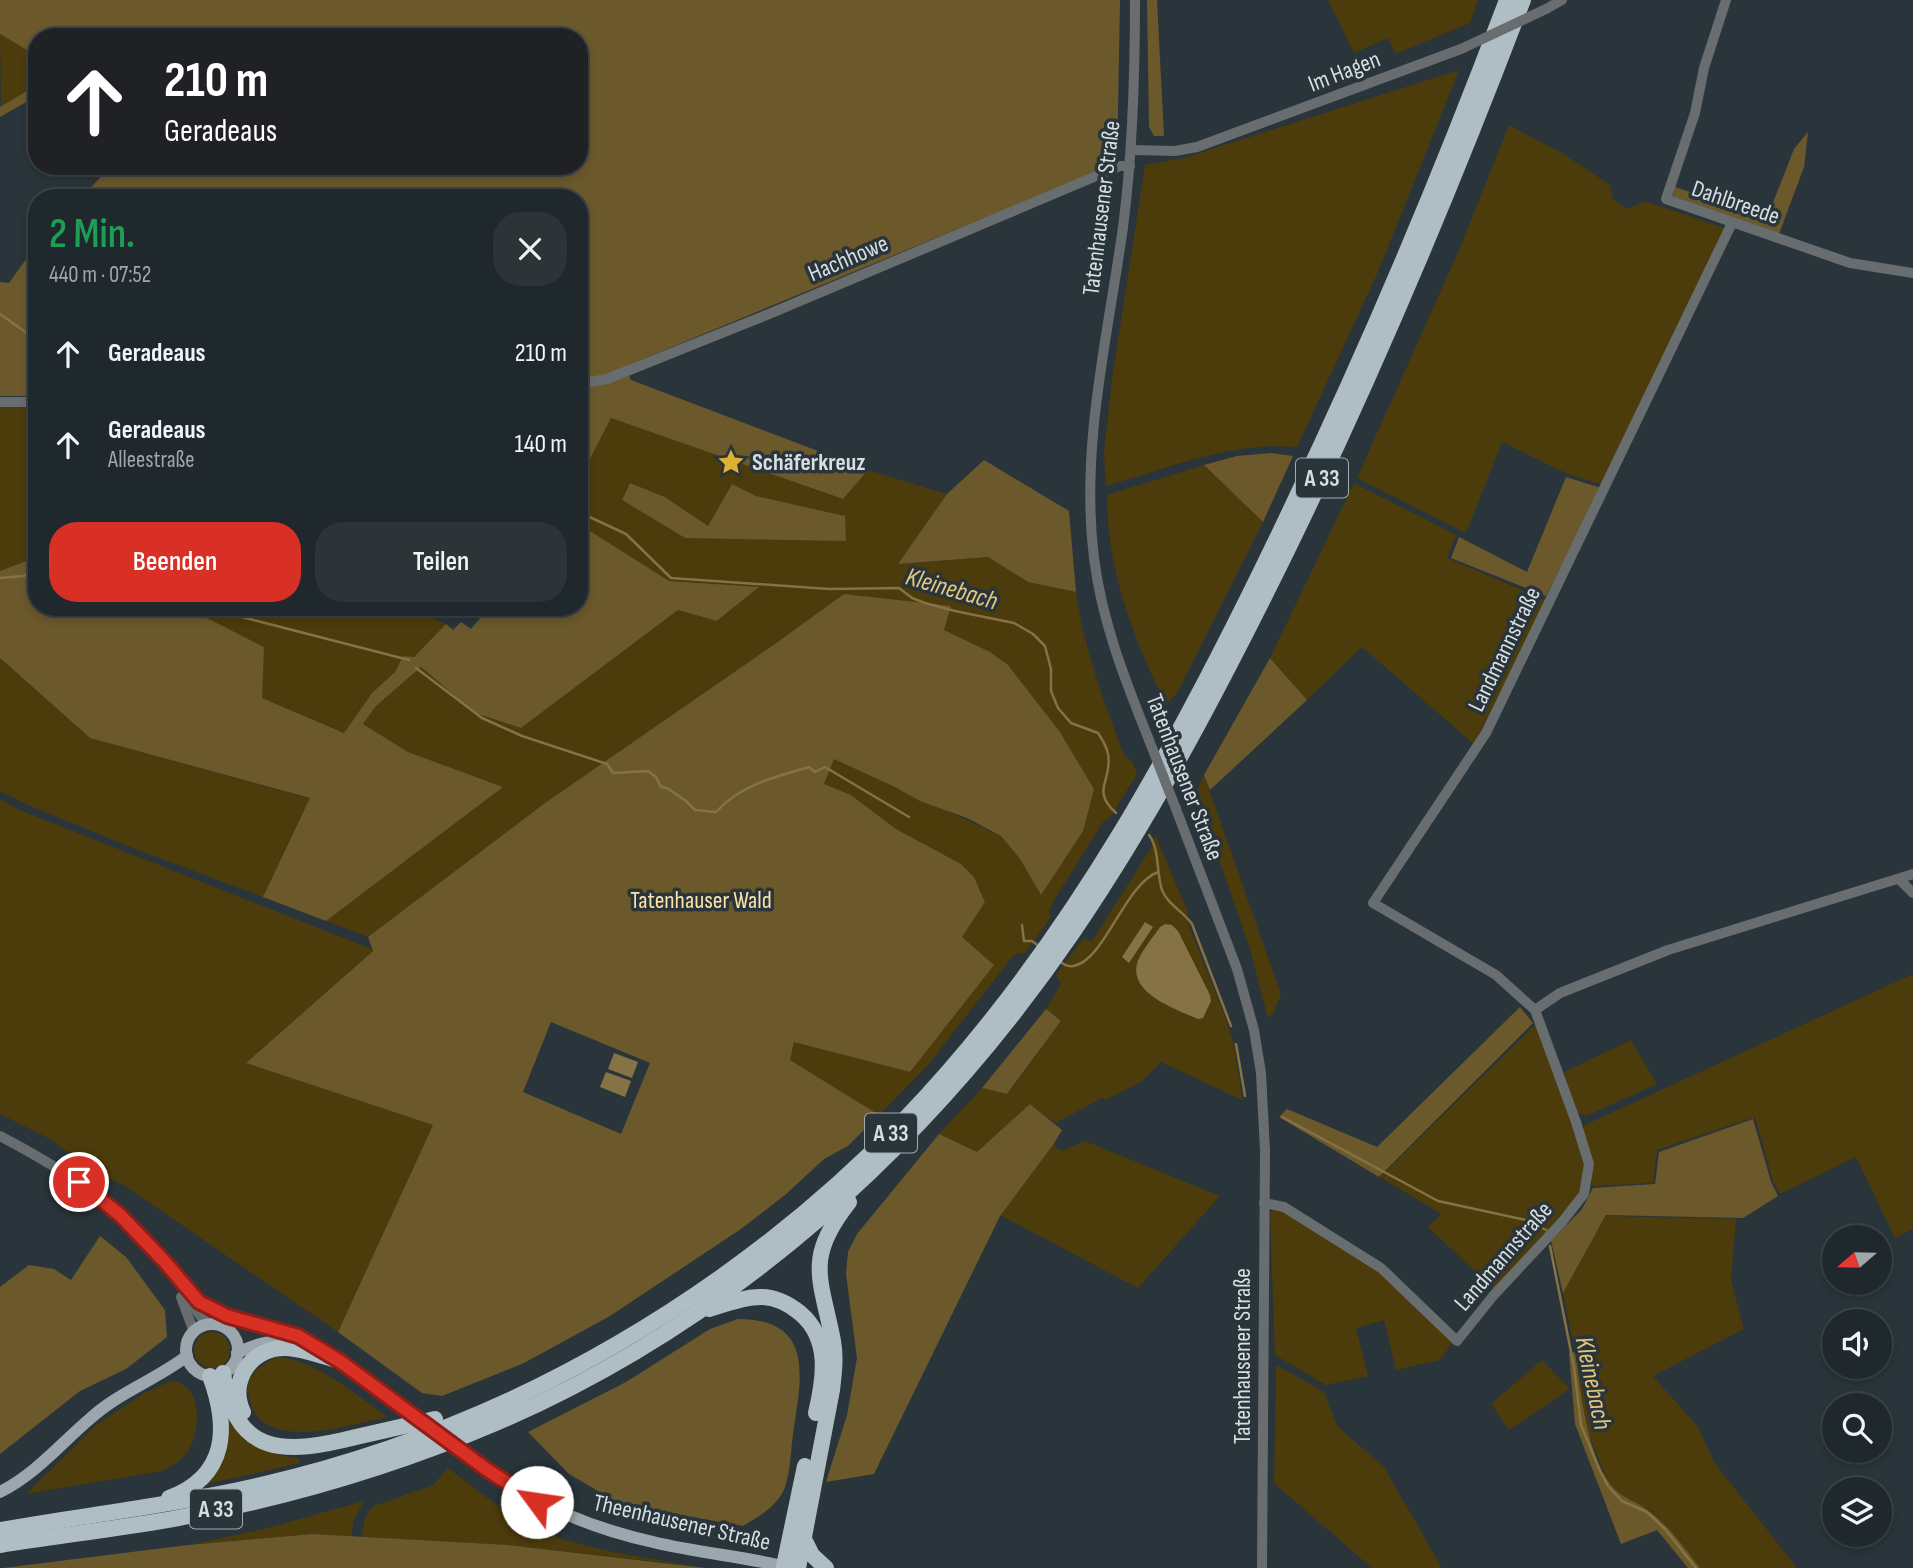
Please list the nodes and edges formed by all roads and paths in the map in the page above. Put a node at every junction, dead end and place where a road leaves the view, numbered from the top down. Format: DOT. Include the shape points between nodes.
graph roads {
  1 [pos="1135,0"];
  2 [pos="1507,0"];
  3 [pos="1523,0"];
  4 [pos="1562,0"];
  5 [pos="1726,0"];
  6 [pos="1132,150"];
  7 [pos="1130,166"];
  8 [pos="1732,223"];
  9 [pos="1913,273"];
  10 [pos="588,382"];
  11 [pos="0,402"];
  12 [pos="28,402"];
  13 [pos="1913,874"];
  14 [pos="1900,880"];
  15 [pos="1913,893"];
  16 [pos="1067,927"];
  17 [pos="1039,967"];
  18 [pos="1535,1010"];
  19 [pos="1,1139"];
  20 [pos="867,1178"];
  21 [pos="1264,1203"];
  22 [pos="144,1238"];
  23 [pos="165,1262"];
  24 [pos="699,1311"];
  25 [pos="208,1324"];
  26 [pos="194,1332"];
  27 [pos="235,1339"];
  28 [pos="279,1340"];
  29 [pos="318,1347"];
  30 [pos="237,1353"];
  31 [pos="190,1361"];
  32 [pos="341,1362"];
  33 [pos="217,1374"];
  34 [pos="508,1401"];
  35 [pos="277,1445"];
  36 [pos="0,1492"];
  37 [pos="148,1506"];
  38 [pos="0,1530"];
  39 [pos="803,1537"];
  40 [pos="0,1545"];
  41 [pos="791,1567"];
  42 [pos="826,1568"];
  43 [pos="1262,1568"];
  1 -- 6 [label="street, Tatenhausener Straße"];
  2 -- 16 [label="highway, A 33" via="1413,242 1279,535 1151,780"];
  3 -- 16 [label="highway, A 33" via="1421,257 1293,539 1210,705 1157,798"];
  4 -- 6 [label="street, Im Hagen, bridge" via="1461,49 1197,147"];
  5 -- 8 [label="street, Dahlbreede" via="1666,200"];
  6 -- 7 [label="street, Tatenhausener Straße"];
  7 -- 10 [label="street, Hachhowe" via="1120,166 620,374"];
  7 -- 21 [label="street, Tatenhausener Straße, bridge" via="1093,421 1093,556 1102,608 1120,667 1237,969 1254,1030 1264,1111"];
  8 -- 9 [label="street, Dahlbreede" via="1850,263"];
  8 -- 18 [label="street, Landmannstraße" via="1486,733 1373,903 1496,975"];
  11 -- 12 [label="street"];
  13 -- 14 [label="street"];
  14 -- 15 [label="street"];
  14 -- 18 [label="street" via="1668,950 1560,993"];
  16 -- 17 [label="highway, A 33"];
  17 -- 20 [label="highway, A 33" via="948,1094"];
  17 -- 34 [label="highway, A 33" via="905,1119 791,1224 664,1315"];
  18 -- 21 [label="street, Landmannstraße" via="1589,1164 1584,1194 1457,1341 1381,1268 1284,1207"];
  19 -- 22 [label="street" via="99,1196"];
  20 -- 24 [label="highway, A 33"];
  20 -- 39 [label="highway" via="831,1226 823,1245 820,1286 835,1361"];
  21 -- 43 [label="street, Tatenhausener Straße"];
  22 -- 23 [label="street"];
  22 -- 26 [label="street" via="180,1294"];
  23 -- 25 [label="street"];
  23 -- 29 [label="street" via="206,1307 290,1333"];
  24 -- 40 [label="highway, A 33" via="563,1391 442,1445 275,1496 174,1519"];
  24 -- 41 [label="highway" via="746,1299 779,1300 804,1317 819,1339 821,1391"];
  25 -- 26 [label="main road"];
  25 -- 27 [label="main road" via="224,1327"];
  26 -- 31 [label="main road" via="186,1347"];
  27 -- 28 [label="main road, Theenhausener Straße"];
  27 -- 30 [label="main road"];
  28 -- 29 [label="main road, Theenhausener Straße"];
  28 -- 30 [label="main road, Theenhausener Straße"];
  29 -- 32 [label="main road, Theenhausener Straße"];
  30 -- 33 [label="main road" via="235,1362"];
  31 -- 33 [label="main road" via="200,1373"];
  31 -- 36 [label="main road" via="92,1416 53,1454"];
  32 -- 35 [label="highway" via="286,1348 268,1350 247,1366 238,1383 239,1403 248,1421"];
  32 -- 41 [label="main road, Theenhausener Straße, bridge" via="486,1469 551,1509 654,1542"];
  33 -- 35 [label="highway" via="242,1425 260,1441"];
  33 -- 37 [label="highway" via="218,1455 194,1485"];
  34 -- 35 [label="highway" via="317,1447"];
  34 -- 37 [label="highway, A 33" via="328,1468"];
  37 -- 38 [label="highway, A 33"];
  39 -- 41 [label="highway"];
  39 -- 42 [label="highway" via="812,1556"];
}
